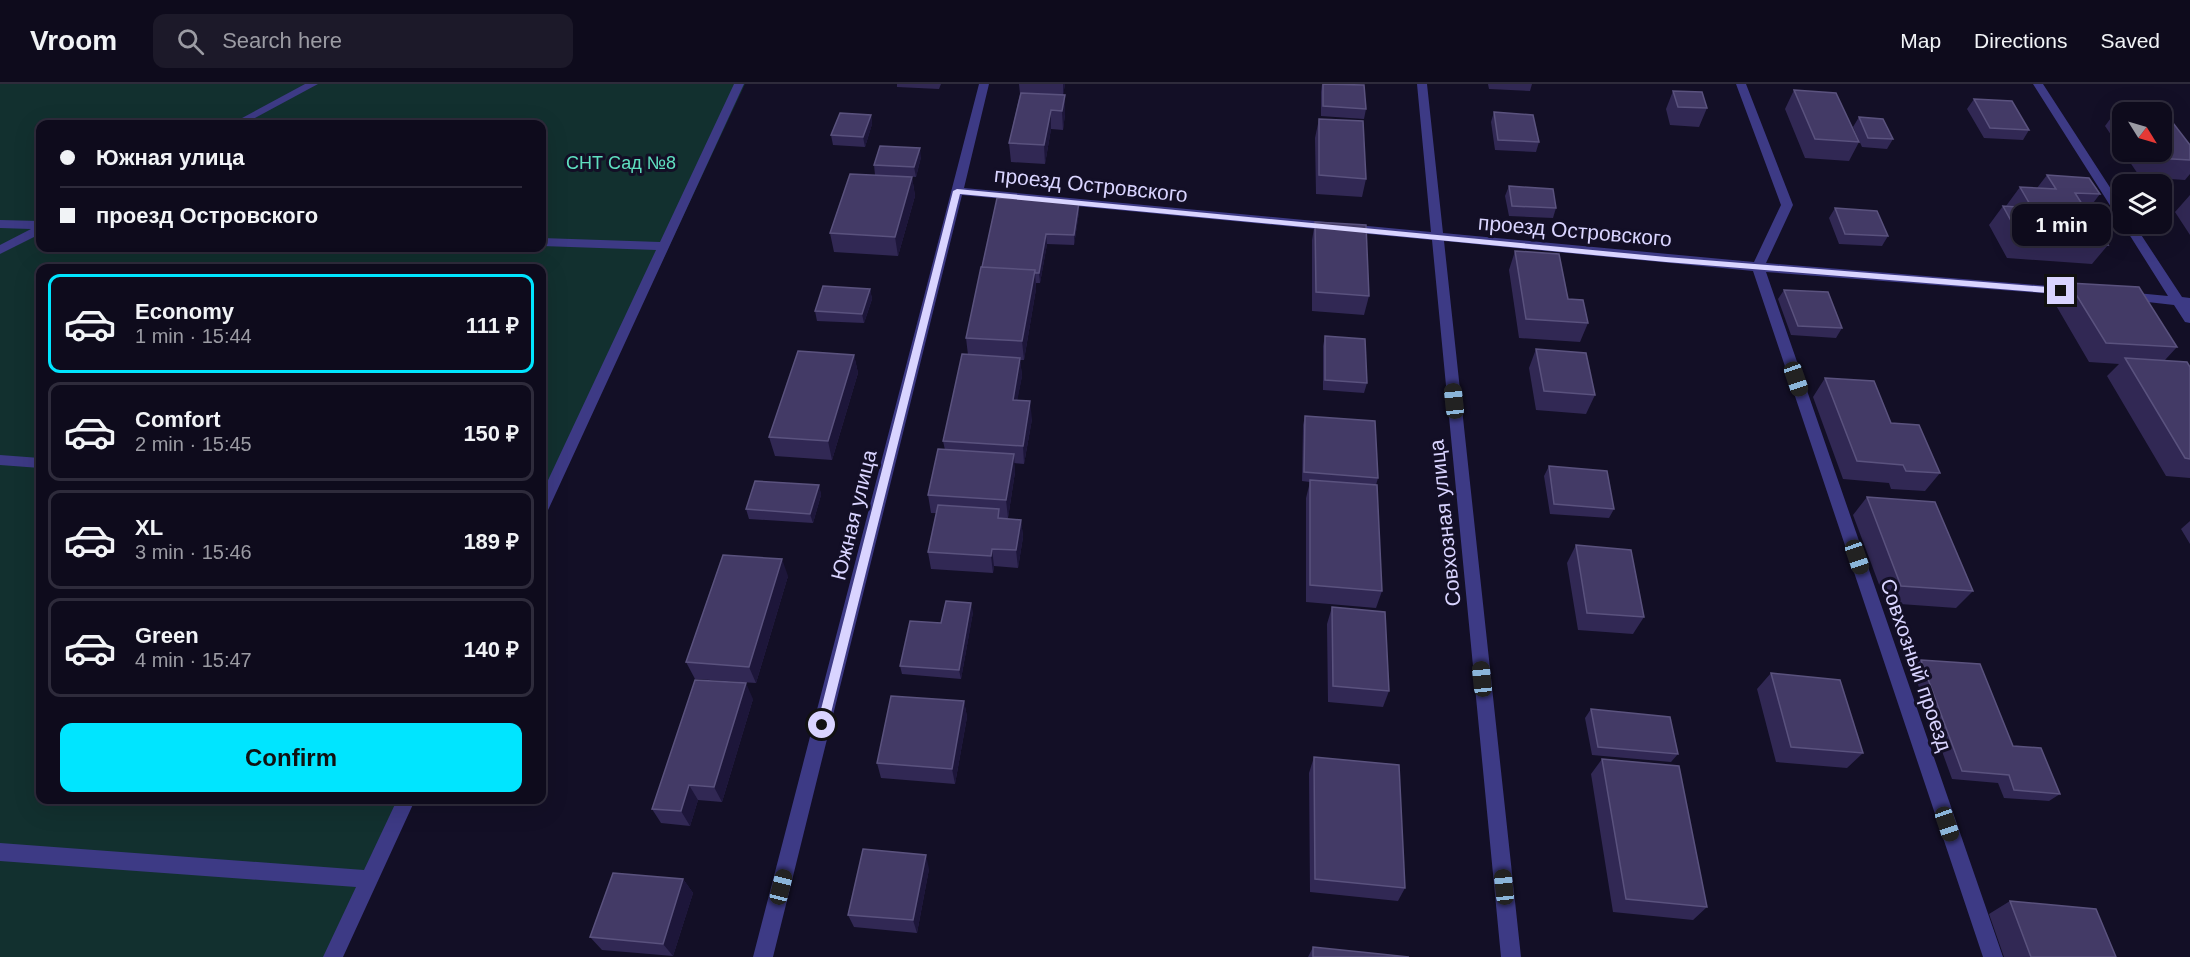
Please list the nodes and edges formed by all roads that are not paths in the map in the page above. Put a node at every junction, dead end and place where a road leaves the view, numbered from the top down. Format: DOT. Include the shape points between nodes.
graph roads {
  1 [pos="313,84"];
  2 [pos="740,84"];
  3 [pos="984,84"];
  4 [pos="1422,84"];
  5 [pos="1741,84"];
  6 [pos="2038,84"];
  7 [pos="245,120"];
  8 [pos="957,191"];
  9 [pos="2112,199"];
  10 [pos="0,224"];
  11 [pos="36,227"];
  12 [pos="36,229"];
  13 [pos="2135,234"];
  14 [pos="1437,238"];
  15 [pos="546,242"];
  16 [pos="664,246"];
  17 [pos="0,250"];
  18 [pos="1758,267"];
  19 [pos="2184,301"];
  20 [pos="2190,319"];
  21 [pos="0,460"];
  22 [pos="36,463"];
  23 [pos="546,498"];
  24 [pos="404,804"];
  25 [pos="0,852"];
  26 [pos="369,879"];
  27 [pos="333,957"];
  28 [pos="764,957"];
  29 [pos="1511,957"];
  30 [pos="1993,957"];
  1 -- 7 [label="street"];
  2 -- 16 [label="street"];
  3 -- 8 [label="street, Южная улица"];
  4 -- 14 [label="street, Совхозная улица"];
  5 -- 18 [label="street" via="1787,205"];
  6 -- 9 [label="street"];
  8 -- 14 [label="street, проезд Островского"];
  8 -- 28 [label="street, Южная улица"];
  10 -- 11 [label="street"];
  12 -- 17 [label="street"];
  13 -- 19 [label="street"];
  14 -- 18 [label="street, проезд Островского"];
  14 -- 29 [label="street, Совхозная улица"];
  15 -- 16 [label="street"];
  16 -- 23 [label="street"];
  18 -- 19 [label="street, проезд Островского"];
  18 -- 30 [label="street, Совхозный проезд"];
  19 -- 20 [label="street"];
  21 -- 22 [label="street"];
  24 -- 26 [label="street"];
  25 -- 26 [label="street"];
  26 -- 27 [label="street"];
}
